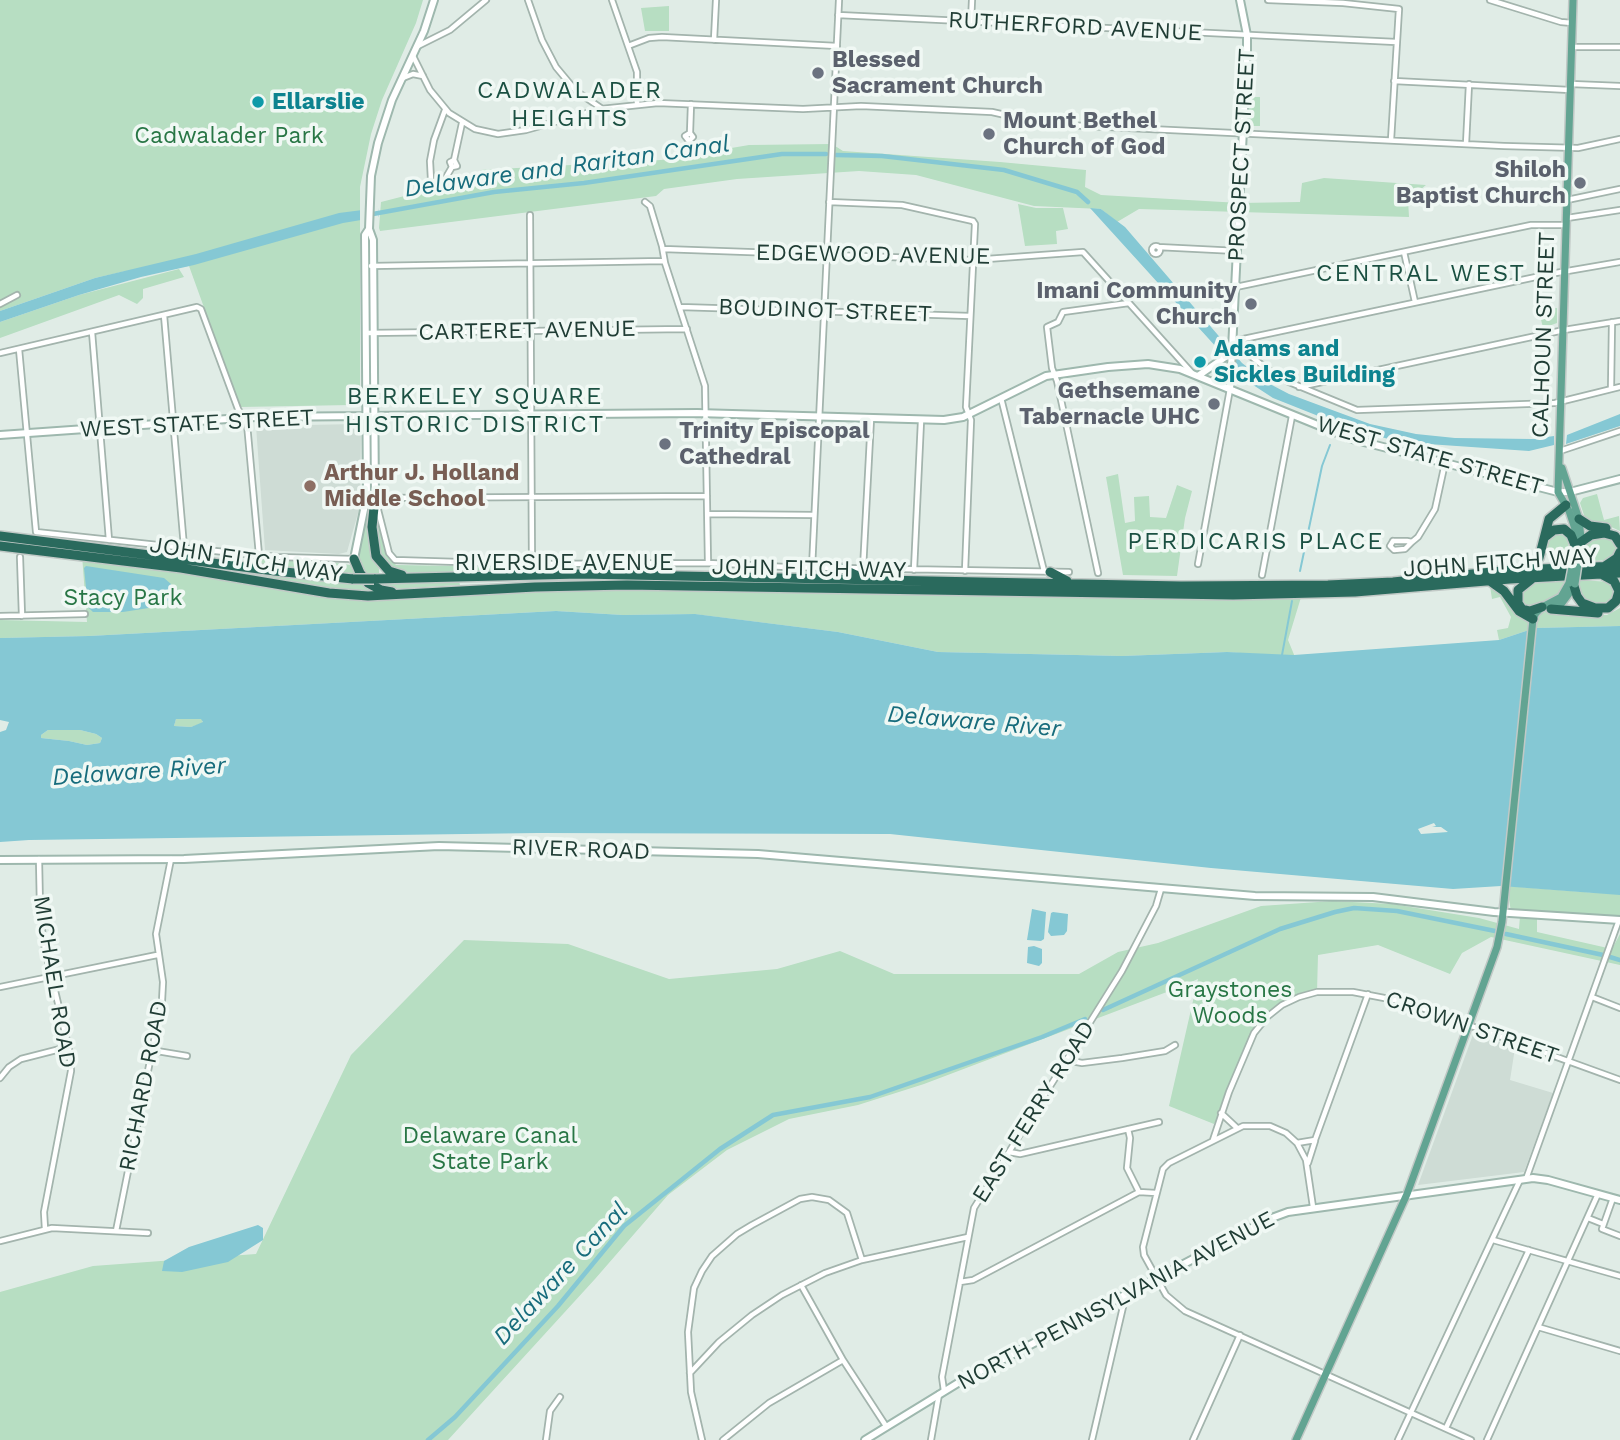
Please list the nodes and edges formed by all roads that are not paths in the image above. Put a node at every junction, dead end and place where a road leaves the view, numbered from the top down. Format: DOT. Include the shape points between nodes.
graph roads {
  1 [pos="434,0"];
  2 [pos="486,0"];
  3 [pos="528,0"];
  4 [pos="612,0"];
  5 [pos="716,0"];
  6 [pos="839,0"];
  7 [pos="972,0"];
  8 [pos="1240,0"];
  9 [pos="1268,0"];
  10 [pos="1490,0"];
  11 [pos="1573,0"];
  12 [pos="838,15"];
  13 [pos="971,22"];
  14 [pos="1573,23"];
  15 [pos="1247,35"];
  16 [pos="714,40"];
  17 [pos="1396,42"];
  18 [pos="418,46"];
  19 [pos="628,46"];
  20 [pos="837,46"];
  21 [pos="1572,47"];
  22 [pos="1620,47"];
  23 [pos="413,56"];
  24 [pos="423,76"];
  25 [pos="402,79"];
  26 [pos="1394,81"];
  27 [pos="1469,84"];
  28 [pos="1620,86"];
  29 [pos="1571,87"];
  30 [pos="637,104"];
  31 [pos="691,104"];
  32 [pos="833,106"];
  33 [pos="601,109"];
  34 [pos="445,110"];
  35 [pos="462,123"];
  36 [pos="690,133"];
  37 [pos="1243,133"];
  38 [pos="1620,139"];
  39 [pos="1391,140"];
  40 [pos="1466,144"];
  41 [pos="1569,148"];
  42 [pos="1620,189"];
  43 [pos="645,202"];
  44 [pos="830,202"];
  45 [pos="1567,202"];
  46 [pos="1620,210"];
  47 [pos="530,215"];
  48 [pos="1567,219"];
  49 [pos="1158,247"];
  50 [pos="663,249"];
  51 [pos="1237,251"];
  52 [pos="1404,252"];
  53 [pos="827,255"];
  54 [pos="973,260"];
  55 [pos="664,261"];
  56 [pos="1620,262"];
  57 [pos="530,265"];
  58 [pos="369,266"];
  59 [pos="1565,271"];
  60 [pos="1236,287"];
  61 [pos="17,295"];
  62 [pos="1130,303"];
  63 [pos="1415,303"];
  64 [pos="0,304"];
  65 [pos="680,307"];
  66 [pos="824,311"];
  67 [pos="164,315"];
  68 [pos="971,316"];
  69 [pos="1620,321"];
  70 [pos="1612,322"];
  71 [pos="687,329"];
  72 [pos="1564,330"];
  73 [pos="530,331"];
  74 [pos="92,332"];
  75 [pos="370,333"];
  76 [pos="1233,342"];
  77 [pos="19,349"];
  78 [pos="1232,352"];
  79 [pos="0,353"];
  80 [pos="1181,360"];
  81 [pos="1176,368"];
  82 [pos="1054,374"];
  83 [pos="1195,375"];
  84 [pos="1299,387"];
  85 [pos="1620,387"];
  86 [pos="1230,389"];
  87 [pos="1611,390"];
  88 [pos="1001,397"];
  89 [pos="1563,402"];
  90 [pos="707,413"];
  91 [pos="531,414"];
  92 [pos="968,414"];
  93 [pos="819,415"];
  94 [pos="370,416"];
  95 [pos="1292,416"];
  96 [pos="243,417"];
  97 [pos="871,419"];
  98 [pos="921,421"];
  99 [pos="173,422"];
  100 [pos="100,428"];
  101 [pos="1620,431"];
  102 [pos="27,434"];
  103 [pos="0,435"];
  104 [pos="1561,448"];
  105 [pos="1560,461"];
  106 [pos="1445,464"];
  107 [pos="1620,480"];
  108 [pos="1558,492"];
  109 [pos="1570,492"];
  110 [pos="707,496"];
  111 [pos="531,497"];
  112 [pos="375,498"];
  113 [pos="1566,505"];
  114 [pos="708,514"];
  115 [pos="814,515"];
  116 [pos="1579,519"];
  117 [pos="1620,535"];
  118 [pos="0,536"];
  119 [pos="1545,539"];
  120 [pos="109,540"];
  121 [pos="1412,542"];
  122 [pos="1578,544"];
  123 [pos="1620,544"];
  124 [pos="0,546"];
  125 [pos="184,548"];
  126 [pos="1542,550"];
  127 [pos="1620,552"];
  128 [pos="259,555"];
  129 [pos="20,557"];
  130 [pos="354,559"];
  131 [pos="708,563"];
  132 [pos="532,564"];
  133 [pos="1198,564"];
  134 [pos="240,566"];
  135 [pos="1620,566"];
  136 [pos="812,568"];
  137 [pos="841,568"];
  138 [pos="1559,568"];
  139 [pos="914,570"];
  140 [pos="1604,570"];
  141 [pos="965,571"];
  142 [pos="1047,571"];
  143 [pos="865,573"];
  144 [pos="1098,573"];
  145 [pos="1620,573"];
  146 [pos="1532,574"];
  147 [pos="1262,575"];
  148 [pos="494,576"];
  149 [pos="1071,577"];
  150 [pos="414,578"];
  151 [pos="1489,581"];
  152 [pos="1573,584"];
  153 [pos="443,593"];
  154 [pos="1620,603"];
  155 [pos="1547,608"];
  156 [pos="85,614"];
  157 [pos="22,616"];
  158 [pos="0,617"];
  159 [pos="1534,620"];
  160 [pos="39,859"];
  161 [pos="171,859"];
  162 [pos="0,860"];
  163 [pos="1161,889"];
  164 [pos="1503,912"];
  165 [pos="1619,920"];
  166 [pos="157,954"];
  167 [pos="51,976"];
  168 [pos="0,987"];
  169 [pos="1368,994"];
  170 [pos="1592,997"];
  171 [pos="1620,1008"];
  172 [pos="1469,1025"];
  173 [pos="1175,1045"];
  174 [pos="68,1047"];
  175 [pos="151,1050"];
  176 [pos="187,1056"];
  177 [pos="1066,1060"];
  178 [pos="1569,1062"];
  179 [pos="0,1078"];
  180 [pos="1620,1080"];
  181 [pos="1221,1113"];
  182 [pos="1159,1122"];
  183 [pos="1237,1128"];
  184 [pos="1128,1129"];
  185 [pos="1213,1140"];
  186 [pos="1315,1140"];
  187 [pos="1297,1143"];
  188 [pos="1009,1152"];
  189 [pos="1308,1167"];
  190 [pos="1523,1179"];
  191 [pos="1139,1192"];
  192 [pos="1156,1193"];
  193 [pos="1407,1194"];
  194 [pos="1598,1194"];
  195 [pos="1616,1199"];
  196 [pos="1313,1207"];
  197 [pos="1588,1218"];
  198 [pos="1603,1224"];
  199 [pos="45,1229"];
  200 [pos="116,1231"];
  201 [pos="148,1233"];
  202 [pos="1620,1236"];
  203 [pos="968,1237"];
  204 [pos="1493,1240"];
  205 [pos="0,1241"];
  206 [pos="1529,1250"];
  207 [pos="862,1260"];
  208 [pos="1568,1261"];
  209 [pos="1620,1276"];
  210 [pos="1156,1279"];
  211 [pos="960,1282"];
  212 [pos="801,1285"];
  213 [pos="1126,1294"];
  214 [pos="1538,1327"];
  215 [pos="1240,1335"];
  216 [pos="1620,1351"];
  217 [pos="843,1360"];
  218 [pos="689,1374"];
  219 [pos="1325,1374"];
  220 [pos="941,1392"];
  221 [pos="560,1397"];
  222 [pos="1410,1412"];
  223 [pos="886,1426"];
  224 [pos="1446,1428"];
  225 [pos="546,1440"];
  226 [pos="702,1440"];
  227 [pos="723,1440"];
  228 [pos="865,1440"];
  229 [pos="931,1440"];
  230 [pos="1092,1440"];
  231 [pos="1193,1440"];
  232 [pos="1296,1440"];
  233 [pos="1398,1440"];
  234 [pos="1471,1440"];
  235 [pos="1487,1440"];
  1 -- 18 [label="main road"];
  2 -- 18 [label="street" via="450,30"];
  3 -- 33 [label="street" via="556,67 576,91"];
  4 -- 19 [label="street"];
  5 -- 16 [label="street"];
  6 -- 12 [label="street"];
  7 -- 13 [label="street"];
  8 -- 15 [label="main road, PROSPECT STREET"];
  9 -- 17 [label="street" via="1399,9"];
  10 -- 14 [label="street"];
  11 -- 14 [label="main road, CALHOUN STREET"];
  12 -- 13 [label="street, RUTHERFORD AVENUE"];
  12 -- 20 [label="street"];
  13 -- 15 [label="street, RUTHERFORD AVENUE"];
  14 -- 21 [label="main road, CALHOUN STREET"];
  15 -- 17 [label="street, RUTHERFORD AVENUE"];
  15 -- 37 [label="main road, PROSPECT STREET"];
  16 -- 19 [label="street" via="656,37"];
  16 -- 20 [label="street"];
  17 -- 26 [label="street"];
  18 -- 23 [label="main road"];
  19 -- 30 [label="street" via="637,72"];
  20 -- 32 [label="street"];
  21 -- 22 [label="street"];
  21 -- 29 [label="main road, CALHOUN STREET"];
  23 -- 24 [label="street"];
  23 -- 25 [label="main road"];
  24 -- 25 [label="street"];
  24 -- 34 [label="street"];
  25 -- 58 [label="main road" via="374,160 365,235"];
  26 -- 27 [label="street"];
  26 -- 39 [label="street"];
  27 -- 29 [label="street"];
  27 -- 40 [label="street"];
  28 -- 29 [label="street"];
  29 -- 41 [label="main road, CALHOUN STREET"];
  30 -- 31 [label="street"];
  30 -- 33 [label="street"];
  31 -- 32 [label="street"];
  31 -- 36 [label="street"];
  32 -- 37 [label="street" via="992,113 1045,124"];
  32 -- 44 [label="street"];
  33 -- 35 [label="street" via="505,133"];
  34 -- 35 [label="street"];
  34 -- 35 [label="street" via="434,140 431,180 435,184 457,166 454,160"];
  37 -- 39 [label="street"];
  37 -- 51 [label="main road, PROSPECT STREET"];
  38 -- 41 [label="street"];
  39 -- 40 [label="street"];
  40 -- 41 [label="street"];
  41 -- 45 [label="main road, CALHOUN STREET"];
  42 -- 45 [label="street"];
  43 -- 50 [label="street"];
  44 -- 53 [label="street"];
  44 -- 54 [label="street" via="902,205 973,221"];
  45 -- 48 [label="main road, CALHOUN STREET"];
  46 -- 48 [label="street"];
  47 -- 57 [label="street"];
  48 -- 52 [label="street"];
  48 -- 59 [label="main road, CALHOUN STREET"];
  49 -- 51 [label="street"];
  50 -- 53 [label="street, EDGEWOOD AVENUE"];
  50 -- 55 [label="street"];
  51 -- 60 [label="main road, PROSPECT STREET"];
  52 -- 60 [label="street"];
  52 -- 63 [label="street"];
  53 -- 54 [label="street, EDGEWOOD AVENUE"];
  53 -- 66 [label="street"];
  54 -- 62 [label="street, EDGEWOOD AVENUE" via="1083,252"];
  54 -- 68 [label="street"];
  55 -- 57 [label="street"];
  55 -- 65 [label="street"];
  56 -- 59 [label="street"];
  57 -- 58 [label="street"];
  57 -- 73 [label="street"];
  58 -- 75 [label="main road"];
  59 -- 63 [label="street"];
  59 -- 72 [label="main road, CALHOUN STREET"];
  60 -- 76 [label="main road, PROSPECT STREET"];
  61 -- 64 [label="street"];
  62 -- 80 [label="street"];
  62 -- 82 [label="street" via="1062,313 1058,323 1047,326"];
  63 -- 76 [label="street"];
  65 -- 66 [label="street, BOUDINOT STREET"];
  65 -- 71 [label="street"];
  66 -- 68 [label="street, BOUDINOT STREET"];
  66 -- 93 [label="street"];
  67 -- 74 [label="street"];
  67 -- 96 [label="street" via="197,307 203,311"];
  67 -- 99 [label="street"];
  68 -- 92 [label="street"];
  69 -- 70 [label="street"];
  70 -- 72 [label="street"];
  70 -- 87 [label="street"];
  71 -- 73 [label="street, CARTERET AVENUE"];
  71 -- 90 [label="street" via="705,386"];
  72 -- 84 [label="street"];
  72 -- 89 [label="main road, CALHOUN STREET"];
  73 -- 75 [label="street, CARTERET AVENUE"];
  73 -- 91 [label="street"];
  74 -- 77 [label="street"];
  74 -- 100 [label="street"];
  75 -- 94 [label="main road"];
  76 -- 78 [label="main road, PROSPECT STREET"];
  76 -- 84 [label="street"];
  77 -- 79 [label="street"];
  77 -- 102 [label="street"];
  78 -- 83 [label="main road"];
  78 -- 86 [label="main road, PROSPECT STREET"];
  80 -- 81 [label="street"];
  80 -- 83 [label="street"];
  81 -- 82 [label="main road, WEST STATE STREET" via="1128,364"];
  81 -- 83 [label="main road, WEST STATE STREET"];
  82 -- 88 [label="main road, WEST STATE STREET"];
  82 -- 144 [label="street"];
  83 -- 86 [label="main road, WEST STATE STREET"];
  84 -- 89 [label="street" via="1359,410"];
  85 -- 87 [label="street"];
  86 -- 95 [label="main road, WEST STATE STREET"];
  86 -- 133 [label="street"];
  87 -- 89 [label="street"];
  88 -- 92 [label="main road, WEST STATE STREET"];
  88 -- 142 [label="street"];
  89 -- 104 [label="main road, CALHOUN STREET"];
  90 -- 91 [label="main road, WEST STATE STREET"];
  90 -- 93 [label="main road, WEST STATE STREET"];
  90 -- 110 [label="street"];
  91 -- 94 [label="main road, WEST STATE STREET"];
  91 -- 111 [label="street"];
  92 -- 98 [label="main road, WEST STATE STREET"];
  92 -- 141 [label="street"];
  93 -- 97 [label="main road, WEST STATE STREET"];
  93 -- 115 [label="street"];
  94 -- 96 [label="main road, WEST STATE STREET"];
  94 -- 112 [label="main road"];
  94 -- 130 [label="main road" via="367,501"];
  95 -- 106 [label="main road, WEST STATE STREET" via="1352,439"];
  95 -- 147 [label="street"];
  96 -- 99 [label="main road, WEST STATE STREET"];
  96 -- 128 [label="street" via="250,444"];
  97 -- 98 [label="main road, WEST STATE STREET"];
  97 -- 143 [label="street"];
  98 -- 139 [label="street"];
  99 -- 100 [label="main road, WEST STATE STREET"];
  99 -- 125 [label="street"];
  100 -- 102 [label="main road, WEST STATE STREET"];
  100 -- 120 [label="street"];
  101 -- 104 [label="street"];
  102 -- 103 [label="main road, WEST STATE STREET"];
  102 -- 120 [label="street" via="36,532"];
  104 -- 105 [label="main road, CALHOUN STREET"];
  105 -- 108 [label="main road, CALHOUN STREET"];
  105 -- 109 [label="main road, CALHOUN STREET"];
  106 -- 108 [label="main road, WEST STATE STREET"];
  106 -- 121 [label="street" via="1435,509"];
  107 -- 109 [label="main road, WEST STATE STREET"];
  108 -- 109 [label="main road, WEST STATE STREET"];
  108 -- 113 [label="main road, CALHOUN STREET"];
  109 -- 116 [label="main road, CALHOUN STREET"];
  110 -- 111 [label="street"];
  110 -- 114 [label="street"];
  111 -- 112 [label="street"];
  111 -- 132 [label="street"];
  112 -- 132 [label="street, RIVERSIDE AVENUE" via="394,560"];
  112 -- 150 [label="highway" via="376,556 389,571"];
  113 -- 119 [label="highway" via="1549,519"];
  113 -- 122 [label="main road, CALHOUN STREET"];
  114 -- 115 [label="street"];
  114 -- 131 [label="street"];
  115 -- 136 [label="street"];
  116 -- 117 [label="highway"];
  116 -- 122 [label="main road, CALHOUN STREET"];
  118 -- 134 [label="highway, JOHN FITCH WAY"];
  119 -- 122 [label="highway" via="1551,531 1561,529"];
  119 -- 126 [label="highway"];
  120 -- 125 [label="street"];
  122 -- 123 [label="highway" via="1604,533 1615,536"];
  122 -- 152 [label="main road, CALHOUN STREET, bridge"];
  124 -- 153 [label="highway, JOHN FITCH WAY" via="328,593"];
  125 -- 128 [label="street"];
  125 -- 134 [label="highway"];
  126 -- 138 [label="highway" via="1548,562"];
  126 -- 146 [label="highway"];
  127 -- 140 [label="highway"];
  128 -- 130 [label="street"];
  129 -- 157 [label="street"];
  130 -- 153 [label="highway" via="368,583 381,590"];
  131 -- 132 [label="street, RIVERSIDE AVENUE"];
  131 -- 136 [label="street, RIVERSIDE AVENUE"];
  132 -- 148 [label="highway"];
  134 -- 150 [label="highway, JOHN FITCH WAY, bridge" via="353,579"];
  135 -- 140 [label="highway, JOHN FITCH WAY"];
  136 -- 137 [label="street, RIVERSIDE AVENUE"];
  137 -- 143 [label="highway"];
  138 -- 140 [label="highway, JOHN FITCH WAY"];
  138 -- 146 [label="highway, JOHN FITCH WAY"];
  139 -- 141 [label="street"];
  139 -- 143 [label="street"];
  140 -- 145 [label="highway, JOHN FITCH WAY"];
  140 -- 146 [label="highway, JOHN FITCH WAY"];
  140 -- 152 [label="highway" via="1618,588 1616,601 1608,608 1582,603"];
  141 -- 142 [label="street"];
  142 -- 149 [label="highway"];
  143 -- 148 [label="highway, JOHN FITCH WAY"];
  143 -- 149 [label="highway, JOHN FITCH WAY"];
  146 -- 149 [label="highway, JOHN FITCH WAY" via="1342,584 1181,586"];
  146 -- 151 [label="highway, JOHN FITCH WAY"];
  146 -- 155 [label="highway" via="1516,598 1525,610"];
  148 -- 150 [label="highway, JOHN FITCH WAY"];
  151 -- 153 [label="highway, JOHN FITCH WAY" via="1355,592 1182,596 627,585"];
  151 -- 159 [label="highway"];
  152 -- 155 [label="main road"];
  154 -- 155 [label="highway" via="1606,613"];
  155 -- 159 [label="main road"];
  156 -- 157 [label="street"];
  157 -- 158 [label="street"];
  159 -- 164 [label="main road"];
  160 -- 161 [label="main road, RIVER ROAD"];
  160 -- 162 [label="main road, RIVER ROAD"];
  160 -- 167 [label="street, MICHAEL ROAD" via="40,916"];
  161 -- 163 [label="main road, RIVER ROAD" via="439,846 758,854"];
  161 -- 166 [label="street, RICHARD ROAD" via="157,925"];
  163 -- 164 [label="main road, RIVER ROAD" via="1278,897 1373,897"];
  163 -- 177 [label="street, EAST FERRY ROAD" via="1132,951"];
  164 -- 165 [label="main road, RIVER ROAD"];
  164 -- 172 [label="main road" via="1498,942"];
  165 -- 170 [label="street"];
  166 -- 167 [label="street"];
  166 -- 175 [label="street, RICHARD ROAD" via="163,992"];
  167 -- 168 [label="street"];
  167 -- 174 [label="street, MICHAEL ROAD"];
  169 -- 172 [label="street, CROWN STREET"];
  169 -- 181 [label="street, CROWN STREET" via="1317,992 1274,1011 1251,1037"];
  169 -- 186 [label="street"];
  170 -- 171 [label="street"];
  170 -- 178 [label="street"];
  172 -- 178 [label="street, CROWN STREET"];
  172 -- 193 [label="main road"];
  173 -- 177 [label="street" via="1122,1058 1082,1063"];
  174 -- 179 [label="street" via="21,1059"];
  174 -- 199 [label="street, MICHAEL ROAD" via="70,1080 44,1212"];
  175 -- 176 [label="street"];
  175 -- 200 [label="street, RICHARD ROAD"];
  177 -- 188 [label="street, EAST FERRY ROAD"];
  178 -- 180 [label="street, CROWN STREET"];
  178 -- 190 [label="street"];
  181 -- 183 [label="street"];
  181 -- 185 [label="street, CROWN STREET"];
  182 -- 184 [label="street"];
  183 -- 185 [label="street"];
  183 -- 187 [label="street" via="1270,1126"];
  184 -- 188 [label="street" via="1020,1154"];
  184 -- 191 [label="street" via="1127,1168"];
  185 -- 192 [label="street" via="1169,1163"];
  186 -- 187 [label="street"];
  186 -- 189 [label="street"];
  187 -- 189 [label="street"];
  188 -- 203 [label="street, EAST FERRY ROAD" via="974,1208"];
  189 -- 196 [label="street"];
  190 -- 193 [label="main road, NORTH PENNSYLVANIA AVENUE"];
  190 -- 194 [label="main road, NORTH PENNSYLVANIA AVENUE" via="1548,1180"];
  190 -- 204 [label="street"];
  191 -- 192 [label="street"];
  191 -- 211 [label="street" via="973,1280"];
  192 -- 210 [label="street" via="1143,1251"];
  193 -- 196 [label="main road, NORTH PENNSYLVANIA AVENUE"];
  193 -- 219 [label="main road"];
  194 -- 195 [label="main road, NORTH PENNSYLVANIA AVENUE"];
  194 -- 197 [label="street"];
  195 -- 198 [label="street"];
  196 -- 210 [label="main road, NORTH PENNSYLVANIA AVENUE" via="1269,1219"];
  197 -- 198 [label="street"];
  197 -- 208 [label="street"];
  198 -- 202 [label="street" via="1603,1230"];
  199 -- 200 [label="street"];
  199 -- 205 [label="street"];
  200 -- 201 [label="street"];
  203 -- 207 [label="street"];
  203 -- 211 [label="street, EAST FERRY ROAD"];
  204 -- 206 [label="street"];
  204 -- 222 [label="street"];
  206 -- 208 [label="street"];
  206 -- 224 [label="street"];
  207 -- 212 [label="street"];
  207 -- 218 [label="street" via="846,1213 824,1198 800,1199 737,1234 706,1263 694,1288"];
  208 -- 209 [label="street"];
  208 -- 214 [label="street"];
  210 -- 213 [label="main road, NORTH PENNSYLVANIA AVENUE"];
  210 -- 215 [label="street" via="1178,1307"];
  211 -- 220 [label="street, EAST FERRY ROAD"];
  212 -- 217 [label="street"];
  212 -- 218 [label="street" via="751,1315"];
  213 -- 220 [label="main road, NORTH PENNSYLVANIA AVENUE"];
  213 -- 230 [label="street"];
  214 -- 216 [label="street"];
  214 -- 235 [label="street"];
  215 -- 219 [label="street"];
  215 -- 231 [label="street"];
  217 -- 223 [label="street"];
  217 -- 227 [label="street" via="769,1403"];
  218 -- 226 [label="street"];
  219 -- 222 [label="street"];
  219 -- 232 [label="main road"];
  220 -- 223 [label="main road, NORTH PENNSYLVANIA AVENUE"];
  220 -- 229 [label="street, EAST FERRY ROAD"];
  221 -- 225 [label="street" via="550,1410"];
  222 -- 224 [label="street"];
  222 -- 233 [label="street"];
  223 -- 228 [label="main road, NORTH PENNSYLVANIA AVENUE"];
  224 -- 234 [label="street"];
}
